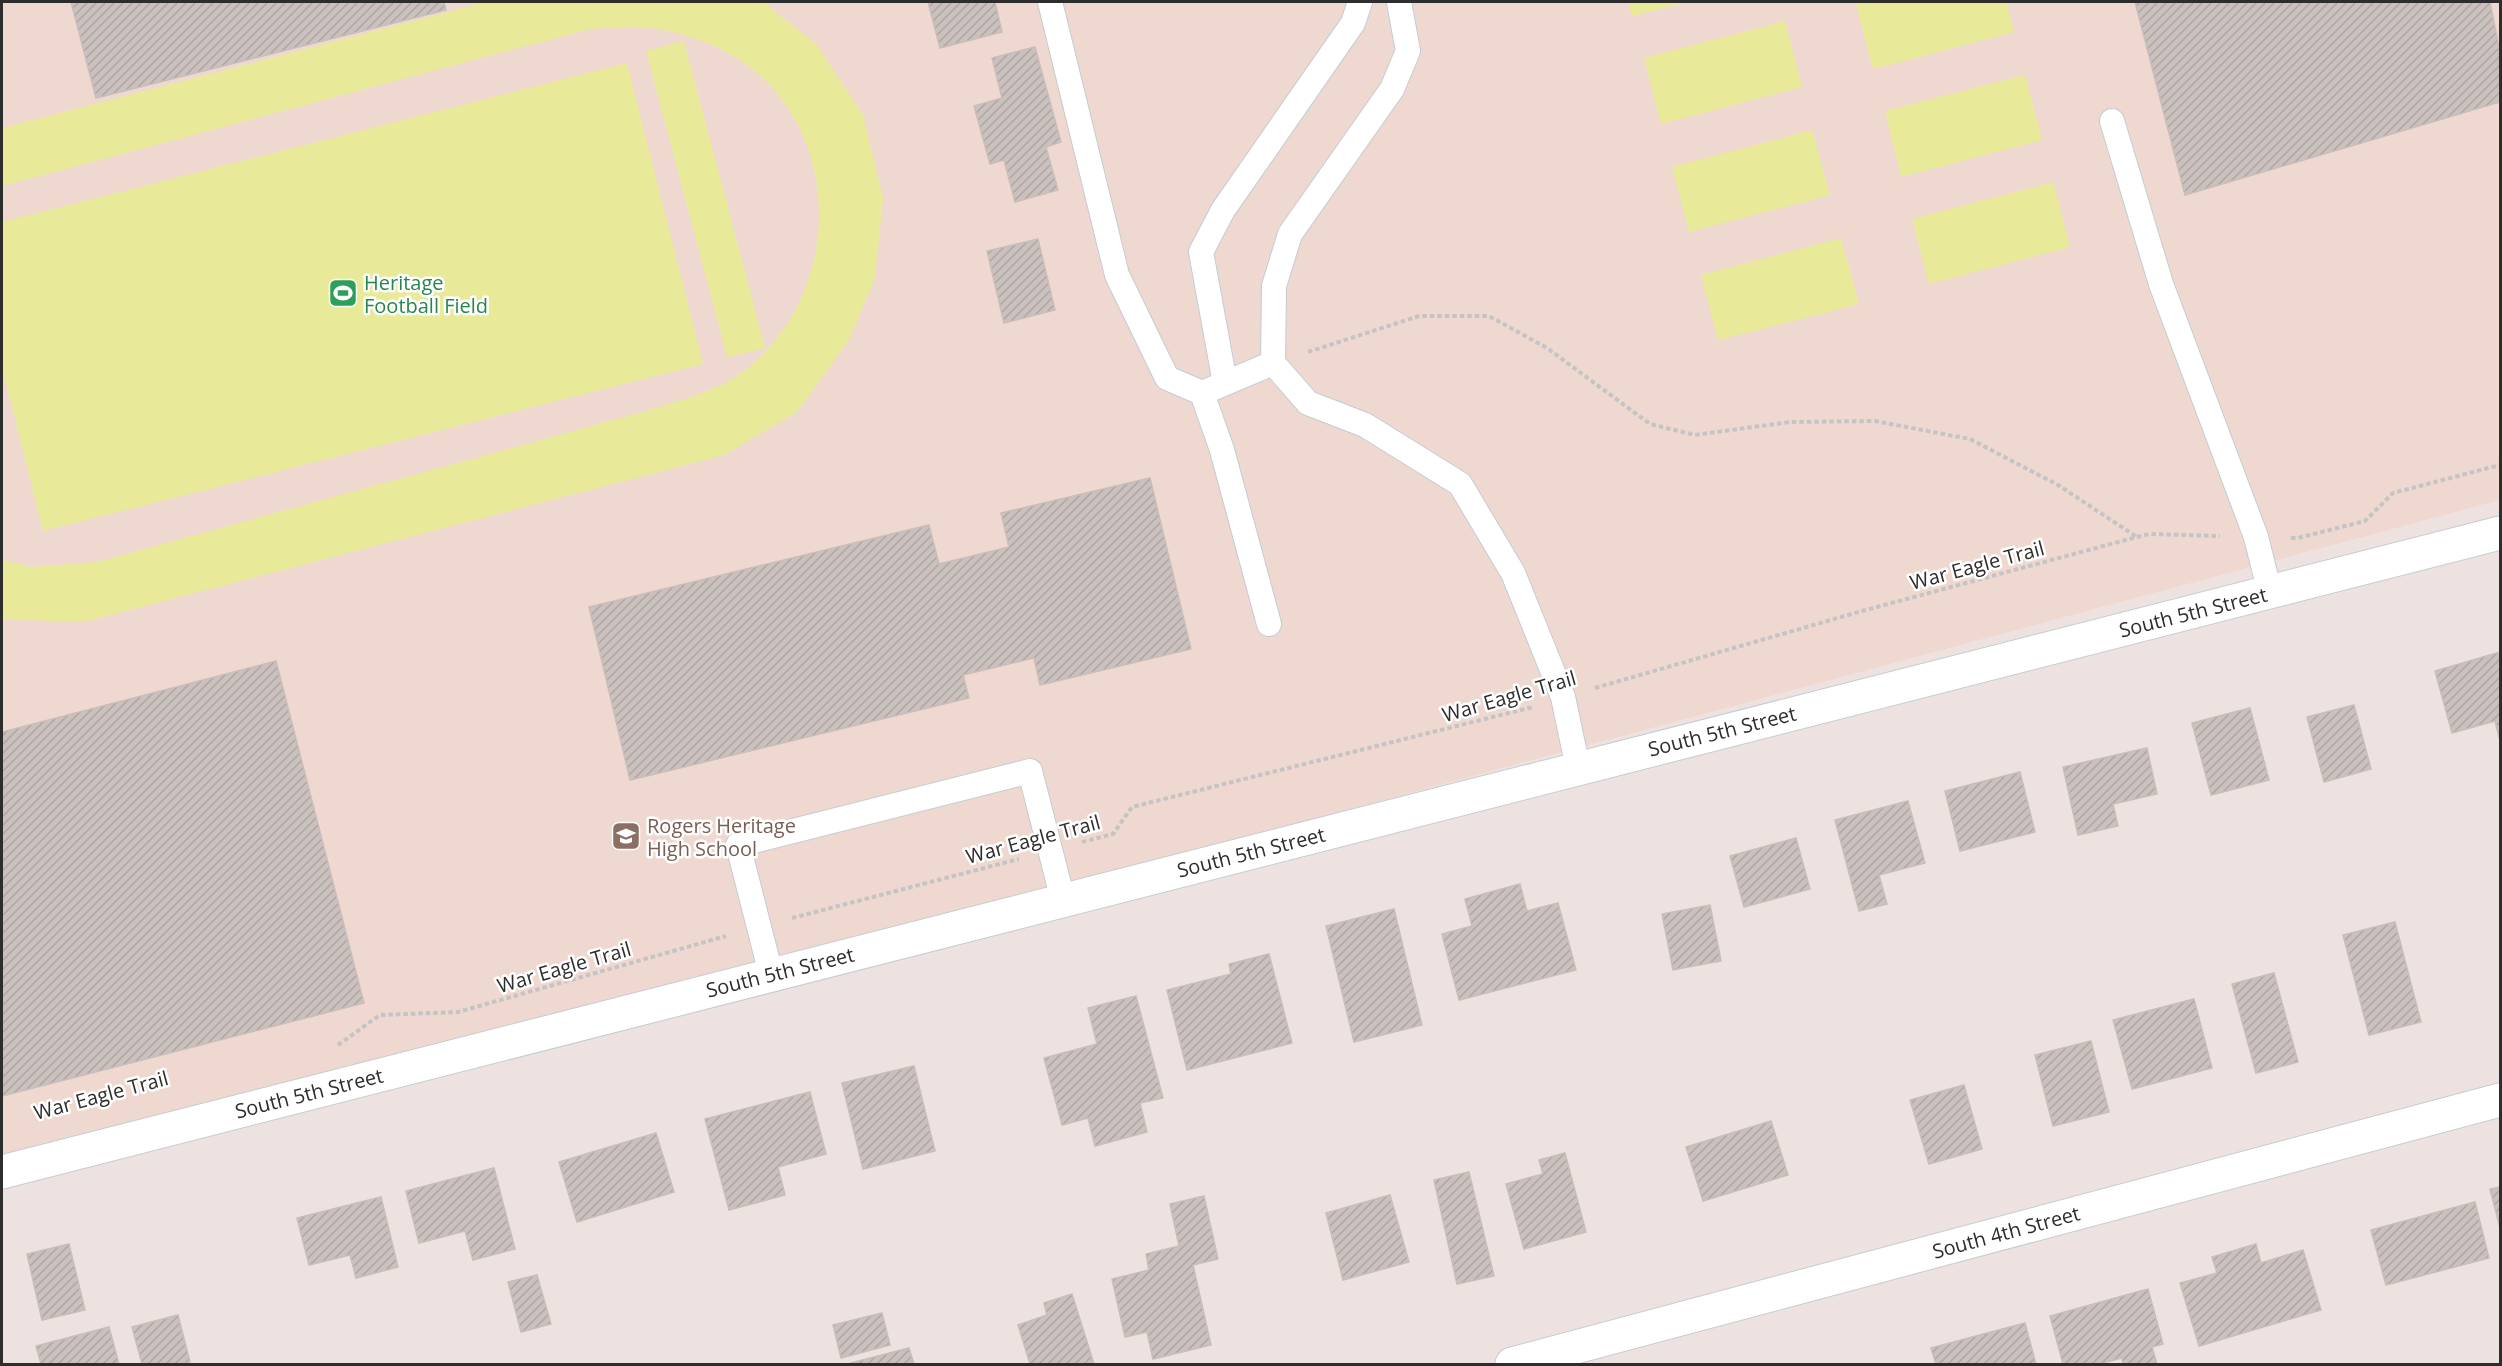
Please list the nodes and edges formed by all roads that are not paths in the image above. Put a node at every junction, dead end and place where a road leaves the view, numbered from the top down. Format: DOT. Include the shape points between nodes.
graph roads {
  1 [pos="1050,2"];
  2 [pos="1360,2"];
  3 [pos="1399,2"];
  4 [pos="2112,121"];
  5 [pos="1274,363"];
  6 [pos="1225,383"];
  7 [pos="1202,393"];
  8 [pos="2500,533"];
  9 [pos="2270,593"];
  10 [pos="1269,624"];
  11 [pos="1578,768"];
  12 [pos="1063,900"];
  13 [pos="771,974"];
  14 [pos="2500,1100"];
  15 [pos="2,1172"];
  16 [pos="1512,1365"];
  1 -- 7 [label="lane" via="1117,275 1167,378"];
  2 -- 6 [label="lane" via="1353,23 1223,210 1201,252"];
  3 -- 5 [label="lane" via="1408,51 1392,89 1290,234 1274,286"];
  4 -- 9 [label="lane" via="2161,284 2256,537"];
  5 -- 6 [label="lane"];
  5 -- 11 [label="lane" via="1308,403 1365,425 1460,484 1513,573 1563,697"];
  6 -- 7 [label="lane"];
  7 -- 10 [label="lane" via="1222,450"];
  8 -- 9 [label="street, South 5th Street"];
  9 -- 11 [label="street, South 5th Street"];
  11 -- 12 [label="street, South 5th Street"];
  12 -- 13 [label="street, South 5th Street"];
  12 -- 13 [label="lane" via="1030,771 738,845"];
  13 -- 15 [label="street, South 5th Street"];
  14 -- 16 [label="street, South 4th Street"];
}
